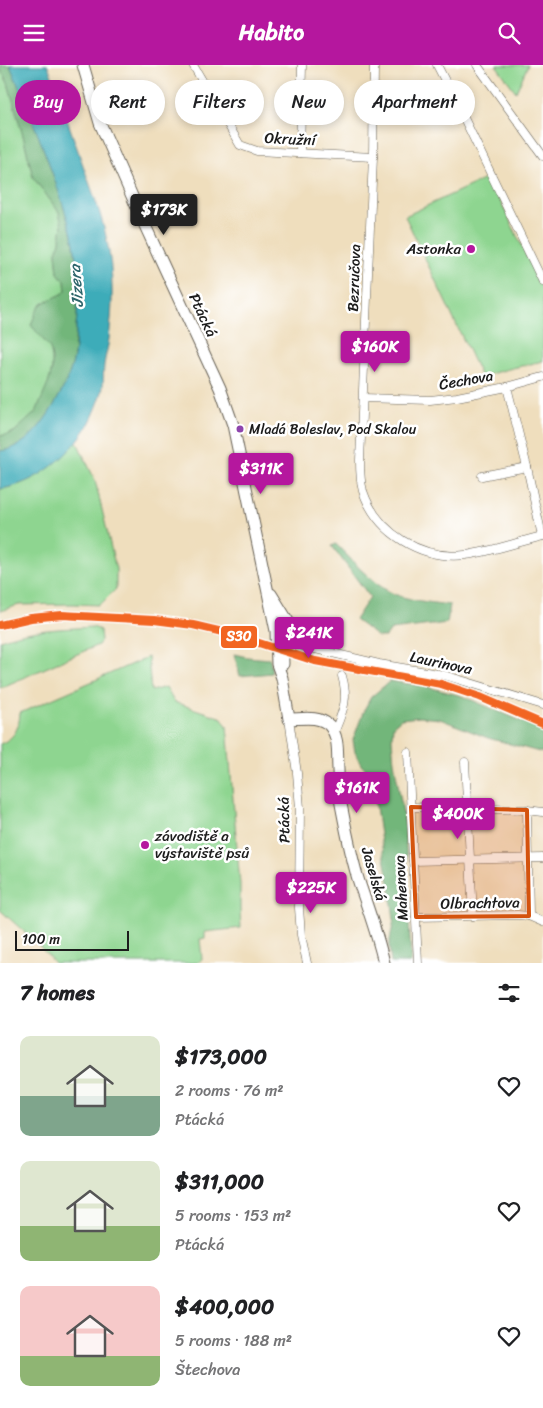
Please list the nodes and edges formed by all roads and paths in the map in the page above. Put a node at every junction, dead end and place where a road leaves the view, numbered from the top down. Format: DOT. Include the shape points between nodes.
graph roads {
  1 [pos="83,65"];
  2 [pos="193,65"];
  3 [pos="302,65"];
  4 [pos="374,65"];
  5 [pos="437,65"];
  6 [pos="477,65"];
  7 [pos="300,153"];
  8 [pos="373,157"];
  9 [pos="543,157"];
  10 [pos="543,282"];
  11 [pos="543,377"];
  12 [pos="507,387"];
  13 [pos="363,398"];
  14 [pos="527,467"];
  15 [pos="482,476"];
  16 [pos="543,536"];
  17 [pos="266,587"];
  18 [pos="292,626"];
  19 [pos="276,631"];
  20 [pos="290,643"];
  21 [pos="332,653"];
  22 [pos="342,675"];
  23 [pos="282,678"];
  24 [pos="543,705"];
  25 [pos="289,719"];
  26 [pos="334,733"];
  27 [pos="408,752"];
  28 [pos="465,762"];
  29 [pos="411,807"];
  30 [pos="468,808"];
  31 [pos="527,810"];
  32 [pos="543,812"];
  33 [pos="543,858"];
  34 [pos="527,859"];
  35 [pos="413,861"];
  36 [pos="470,861"];
  37 [pos="473,916"];
  38 [pos="529,916"];
  39 [pos="416,917"];
  40 [pos="543,922"];
  41 [pos="307,963"];
  42 [pos="384,963"];
  43 [pos="418,963"];
  1 -- 17 [label="street, Ptácká" via="100,123 229,411"];
  2 -- 7 [label="street, Okružní" via="240,145 257,151"];
  3 -- 7 [label="street"];
  4 -- 8 [label="street, Bezručova"];
  5 -- 10 [label="street"];
  6 -- 9 [label="street"];
  7 -- 8 [label="street, Okružní"];
  8 -- 13 [label="street, Bezručova"];
  11 -- 12 [label="street, Čechova"];
  12 -- 13 [label="street, Čechova" via="430,401"];
  12 -- 14 [label="street"];
  13 -- 16 [label="street, Bezručova" via="360,476 363,490 380,522 394,535 410,546 454,555 482,552"];
  14 -- 15 [label="street"];
  14 -- 16 [label="street"];
  17 -- 18 [label="street, Ptácká"];
  17 -- 19 [label="street, Ptácká"];
  18 -- 19 [label="street" via="280,623"];
  18 -- 20 [label="street" via="296,638"];
  18 -- 21 [label="street, Laurinova"];
  19 -- 20 [label="street" via="282,641"];
  19 -- 23 [label="street, Ptácká" via="277,664"];
  20 -- 21 [label="street, Laurinova"];
  20 -- 23 [label="street, Ptácká" via="284,652"];
  21 -- 24 [label="street, Laurinova" via="444,675"];
  22 -- 26 [label="street, Jaselská" via="346,702"];
  23 -- 25 [label="street, Ptácká"];
  25 -- 26 [label="street" via="319,719"];
  25 -- 41 [label="street, Ptácká" via="300,807 299,908"];
  26 -- 42 [label="street, Jaselská" via="341,803 349,842"];
  27 -- 29 [label="street, Mahenova"];
  28 -- 30 [label="street"];
  29 -- 30 [label="street"];
  29 -- 35 [label="street, Mahenova"];
  30 -- 31 [label="street"];
  30 -- 36 [label="street"];
  31 -- 32 [label="street"];
  31 -- 34 [label="street"];
  33 -- 34 [label="street"];
  34 -- 36 [label="street"];
  34 -- 38 [label="street"];
  35 -- 36 [label="street"];
  35 -- 39 [label="street, Mahenova"];
  36 -- 37 [label="street"];
  37 -- 38 [label="street, Olbrachtova"];
  37 -- 39 [label="street, Olbrachtova"];
  38 -- 40 [label="street, Olbrachtova"];
  39 -- 43 [label="street, Mahenova"];
}
